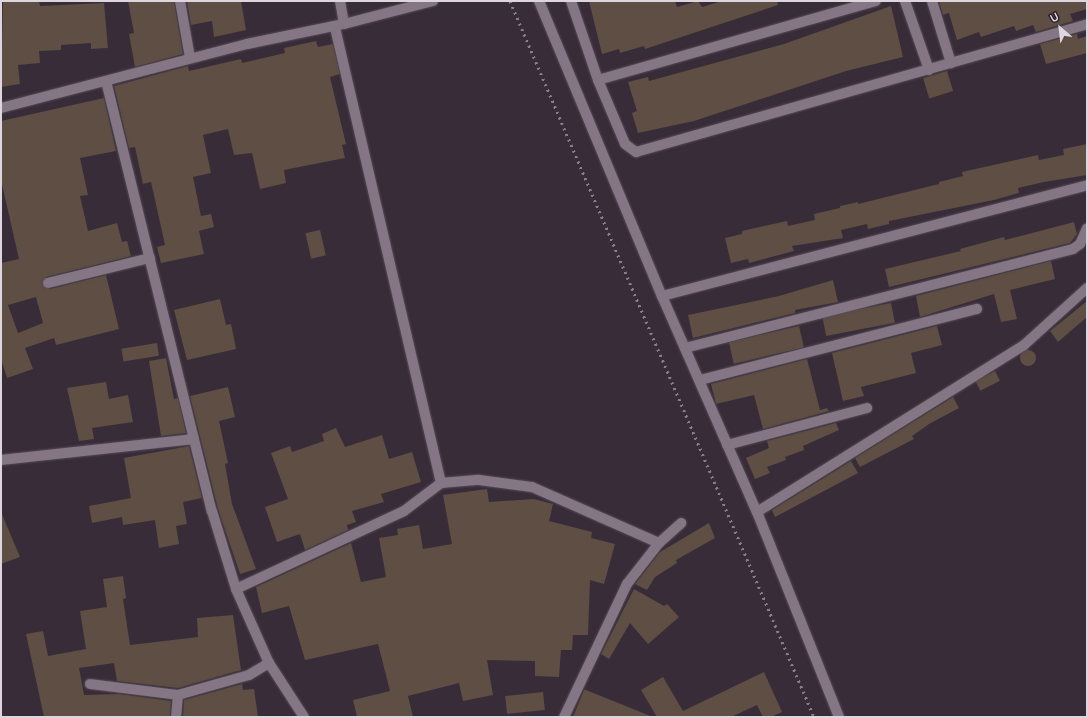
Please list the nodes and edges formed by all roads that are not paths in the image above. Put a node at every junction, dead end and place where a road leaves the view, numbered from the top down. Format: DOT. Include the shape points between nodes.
graph roads {
  1 [pos="180,1"];
  2 [pos="340,1"];
  3 [pos="433,1"];
  4 [pos="539,1"];
  5 [pos="571,1"];
  6 [pos="876,1"];
  7 [pos="906,1"];
  8 [pos="932,1"];
  9 [pos="1087,24"];
  10 [pos="340,25"];
  11 [pos="190,58"];
  12 [pos="951,63"];
  13 [pos="929,70"];
  14 [pos="598,80"];
  15 [pos="106,81"];
  16 [pos="1,108"];
  17 [pos="1087,185"];
  18 [pos="1087,228"];
  19 [pos="150,258"];
  20 [pos="48,282"];
  21 [pos="1087,288"];
  22 [pos="662,296"];
  23 [pos="977,309"];
  24 [pos="685,348"];
  25 [pos="700,380"];
  26 [pos="867,408"];
  27 [pos="194,439"];
  28 [pos="727,445"];
  29 [pos="1,460"];
  30 [pos="441,483"];
  31 [pos="756,510"];
  32 [pos="681,523"];
  33 [pos="657,542"];
  34 [pos="236,589"];
  35 [pos="266,665"];
  36 [pos="90,684"];
  37 [pos="178,695"];
  38 [pos="176,717"];
  39 [pos="304,717"];
  40 [pos="564,717"];
  41 [pos="839,717"];
  1 -- 11 [label="street"];
  2 -- 10 [label="street"];
  3 -- 10 [label="street"];
  4 -- 22 [label="street"];
  5 -- 14 [label="street"];
  6 -- 14 [label="street"];
  7 -- 13 [label="street"];
  8 -- 12 [label="street"];
  9 -- 12 [label="street"];
  10 -- 11 [label="street"];
  10 -- 30 [label="street"];
  11 -- 15 [label="street"];
  12 -- 13 [label="street"];
  13 -- 14 [label="street" via="636,152 627,148"];
  15 -- 16 [label="street"];
  15 -- 19 [label="street"];
  17 -- 22 [label="street"];
  18 -- 24 [label="street" via="1080,244 1073,249"];
  19 -- 20 [label="street"];
  19 -- 27 [label="street"];
  21 -- 31 [label="street" via="1024,345"];
  22 -- 24 [label="street"];
  23 -- 25 [label="street"];
  24 -- 25 [label="street"];
  25 -- 28 [label="street"];
  26 -- 28 [label="street"];
  27 -- 29 [label="street"];
  27 -- 34 [label="street" via="212,511"];
  28 -- 31 [label="street"];
  30 -- 33 [label="street" via="479,480 532,487"];
  30 -- 34 [label="street" via="404,511"];
  31 -- 41 [label="street"];
  32 -- 33 [label="street"];
  33 -- 40 [label="street" via="627,584"];
  34 -- 35 [label="street"];
  35 -- 37 [label="street" via="249,675"];
  35 -- 39 [label="street"];
  36 -- 37 [label="street"];
  37 -- 38 [label="street"];
}
